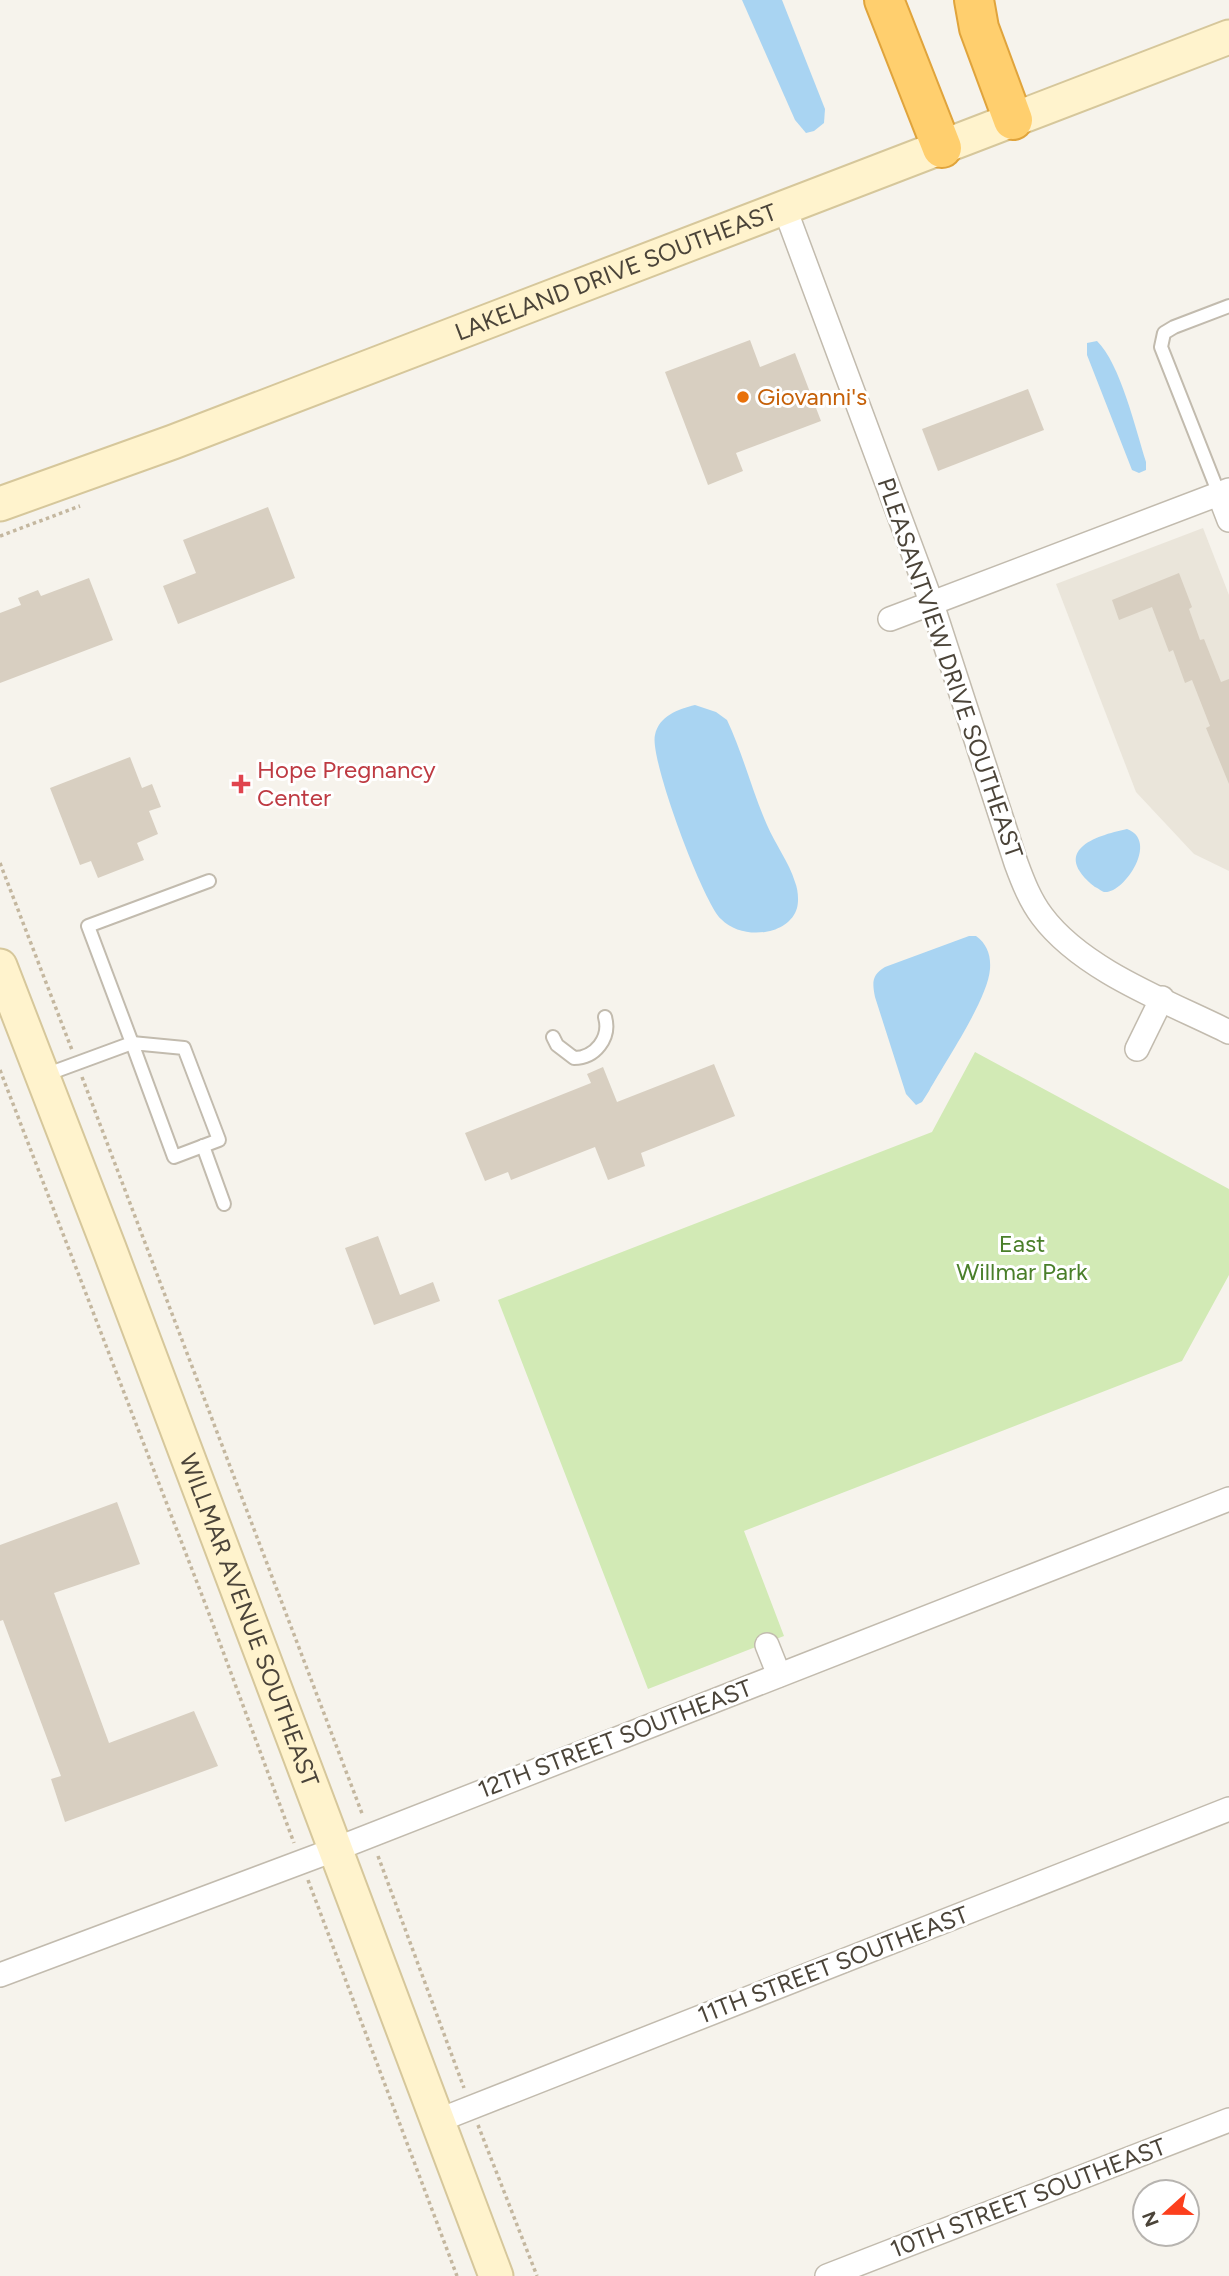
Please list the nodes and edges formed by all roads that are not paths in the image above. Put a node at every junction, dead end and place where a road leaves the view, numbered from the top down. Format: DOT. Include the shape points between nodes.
graph roads {
  1 [pos="884,0"];
  2 [pos="974,0"];
  3 [pos="1229,37"];
  4 [pos="1013,120"];
  5 [pos="942,148"];
  6 [pos="785,209"];
  7 [pos="1229,306"];
  8 [pos="1224,492"];
  9 [pos="0,504"];
  10 [pos="1229,520"];
  11 [pos="932,604"];
  12 [pos="890,619"];
  13 [pos="209,881"];
  14 [pos="0,967"];
  15 [pos="1161,998"];
  16 [pos="605,1017"];
  17 [pos="1229,1032"];
  18 [pos="552,1037"];
  19 [pos="132,1043"];
  20 [pos="1137,1049"];
  21 [pos="42,1076"];
  22 [pos="203,1146"];
  23 [pos="224,1204"];
  24 [pos="1229,1499"];
  25 [pos="767,1645"];
  26 [pos="779,1675"];
  27 [pos="1229,1809"];
  28 [pos="335,1849"];
  29 [pos="0,1975"];
  30 [pos="1229,2120"];
  31 [pos="437,2121"];
  32 [pos="496,2276"];
  33 [pos="827,2276"];
  1 -- 5 [label="highway"];
  2 -- 4 [label="highway" via="988,56"];
  3 -- 4 [label="main road, LAKELAND DRIVE SOUTHEAST"];
  4 -- 5 [label="main road, LAKELAND DRIVE SOUTHEAST"];
  5 -- 6 [label="main road, LAKELAND DRIVE SOUTHEAST"];
  6 -- 9 [label="main road, LAKELAND DRIVE SOUTHEAST"];
  6 -- 11 [label="street, PLEASANTVIEW DRIVE SOUTHEAST"];
  7 -- 8 [label="lane" via="1164,333 1161,347"];
  8 -- 10 [label="street"];
  8 -- 11 [label="street"];
  11 -- 12 [label="street"];
  11 -- 15 [label="street, PLEASANTVIEW DRIVE SOUTHEAST" via="1032,901 1057,932 1090,961"];
  13 -- 19 [label="lane" via="88,926"];
  14 -- 21 [label="main road, WILLMAR AVENUE SOUTHEAST"];
  15 -- 17 [label="street, PLEASANTVIEW DRIVE SOUTHEAST"];
  15 -- 20 [label="street"];
  16 -- 18 [label="lane" via="607,1028 601,1044 587,1056 574,1058"];
  19 -- 21 [label="lane"];
  19 -- 22 [label="lane" via="174,1157"];
  19 -- 22 [label="lane" via="184,1048 219,1140"];
  21 -- 28 [label="main road, WILLMAR AVENUE SOUTHEAST"];
  22 -- 23 [label="lane"];
  24 -- 26 [label="street, 12TH STREET SOUTHEAST"];
  25 -- 26 [label="street"];
  26 -- 28 [label="street, 12TH STREET SOUTHEAST"];
  27 -- 31 [label="street, 11TH STREET SOUTHEAST"];
  28 -- 29 [label="street, 12TH STREET SOUTHEAST"];
  28 -- 31 [label="main road, WILLMAR AVENUE SOUTHEAST"];
  30 -- 33 [label="street, 10TH STREET SOUTHEAST"];
  31 -- 32 [label="main road, WILLMAR AVENUE SOUTHEAST"];
}
